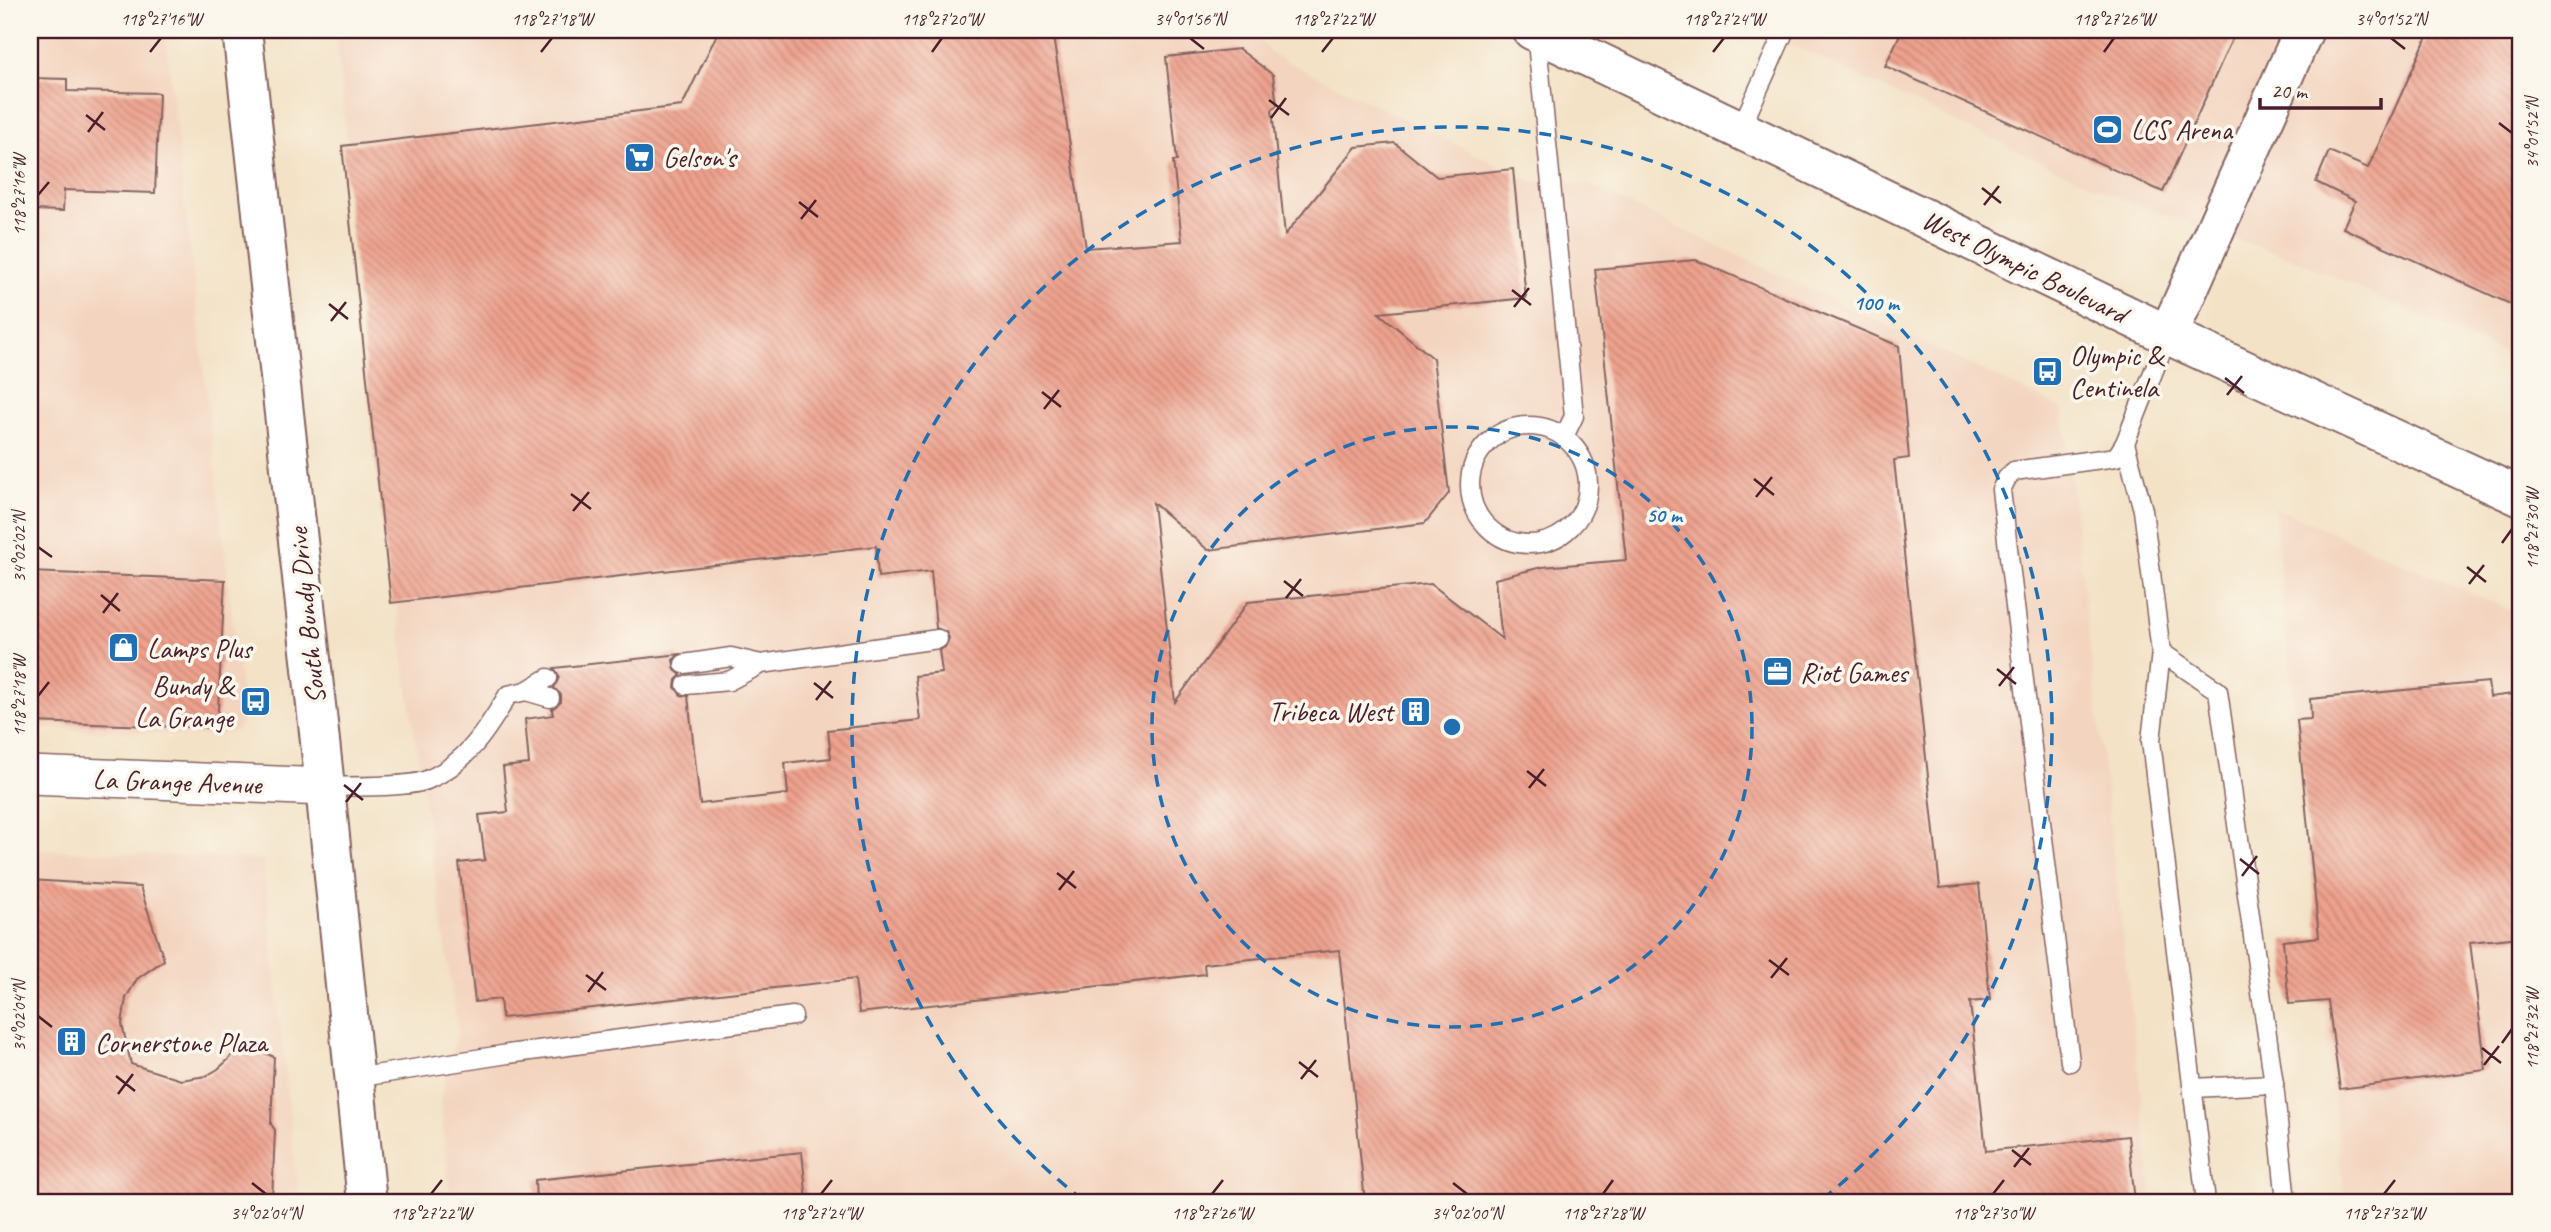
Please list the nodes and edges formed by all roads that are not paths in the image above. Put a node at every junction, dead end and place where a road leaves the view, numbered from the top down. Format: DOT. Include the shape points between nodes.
graph roads {
  1 [pos="242,30"];
  2 [pos="1785,30"];
  3 [pos="2304,30"];
  4 [pos="1534,31"];
  5 [pos="1740,130"];
  6 [pos="2168,335"];
  7 [pos="1563,438"];
  8 [pos="2125,443"];
  9 [pos="2521,497"];
  10 [pos="937,639"];
  11 [pos="2161,652"];
  12 [pos="684,664"];
  13 [pos="761,664"];
  14 [pos="548,677"];
  15 [pos="686,685"];
  16 [pos="526,691"];
  17 [pos="550,698"];
  18 [pos="30,775"];
  19 [pos="325,787"];
  20 [pos="793,1016"];
  21 [pos="2070,1062"];
  22 [pos="355,1078"];
  23 [pos="2274,1084"];
  24 [pos="2193,1088"];
  25 [pos="367,1202"];
  26 [pos="2206,1202"];
  27 [pos="2286,1202"];
  1 -- 19 [label="main road, South Bundy Drive"];
  2 -- 5 [label="lane"];
  3 -- 6 [label="main road"];
  4 -- 5 [label="main road, West Olympic Boulevard"];
  4 -- 7 [label="lane" via="1573,416"];
  5 -- 6 [label="main road, West Olympic Boulevard"];
  6 -- 8 [label="lane"];
  6 -- 9 [label="main road, West Olympic Boulevard"];
  7 -- 7 [label="lane" via="1578,452 1588,489 1583,509 1572,525 1556,537 1518,543 1483,524 1474,508 1471,469 1492,438 1528,426 1547,428"];
  8 -- 11 [label="lane" via="2143,510"];
  8 -- 21 [label="lane" via="2116,457 2014,471 2001,490"];
  10 -- 13 [label="lane"];
  11 -- 23 [label="lane" via="2218,691"];
  11 -- 24 [label="lane" via="2151,741"];
  12 -- 13 [label="lane" via="731,657"];
  13 -- 15 [label="lane" via="729,681"];
  14 -- 16 [label="lane"];
  16 -- 17 [label="lane"];
  16 -- 19 [label="lane" via="508,695 486,732 457,764 426,781"];
  18 -- 19 [label="street, La Grange Avenue"];
  19 -- 22 [label="main road, South Bundy Drive"];
  20 -- 22 [label="lane"];
  22 -- 25 [label="main road, South Bundy Drive"];
  23 -- 24 [label="lane"];
  23 -- 27 [label="lane"];
  24 -- 26 [label="lane"];
}
